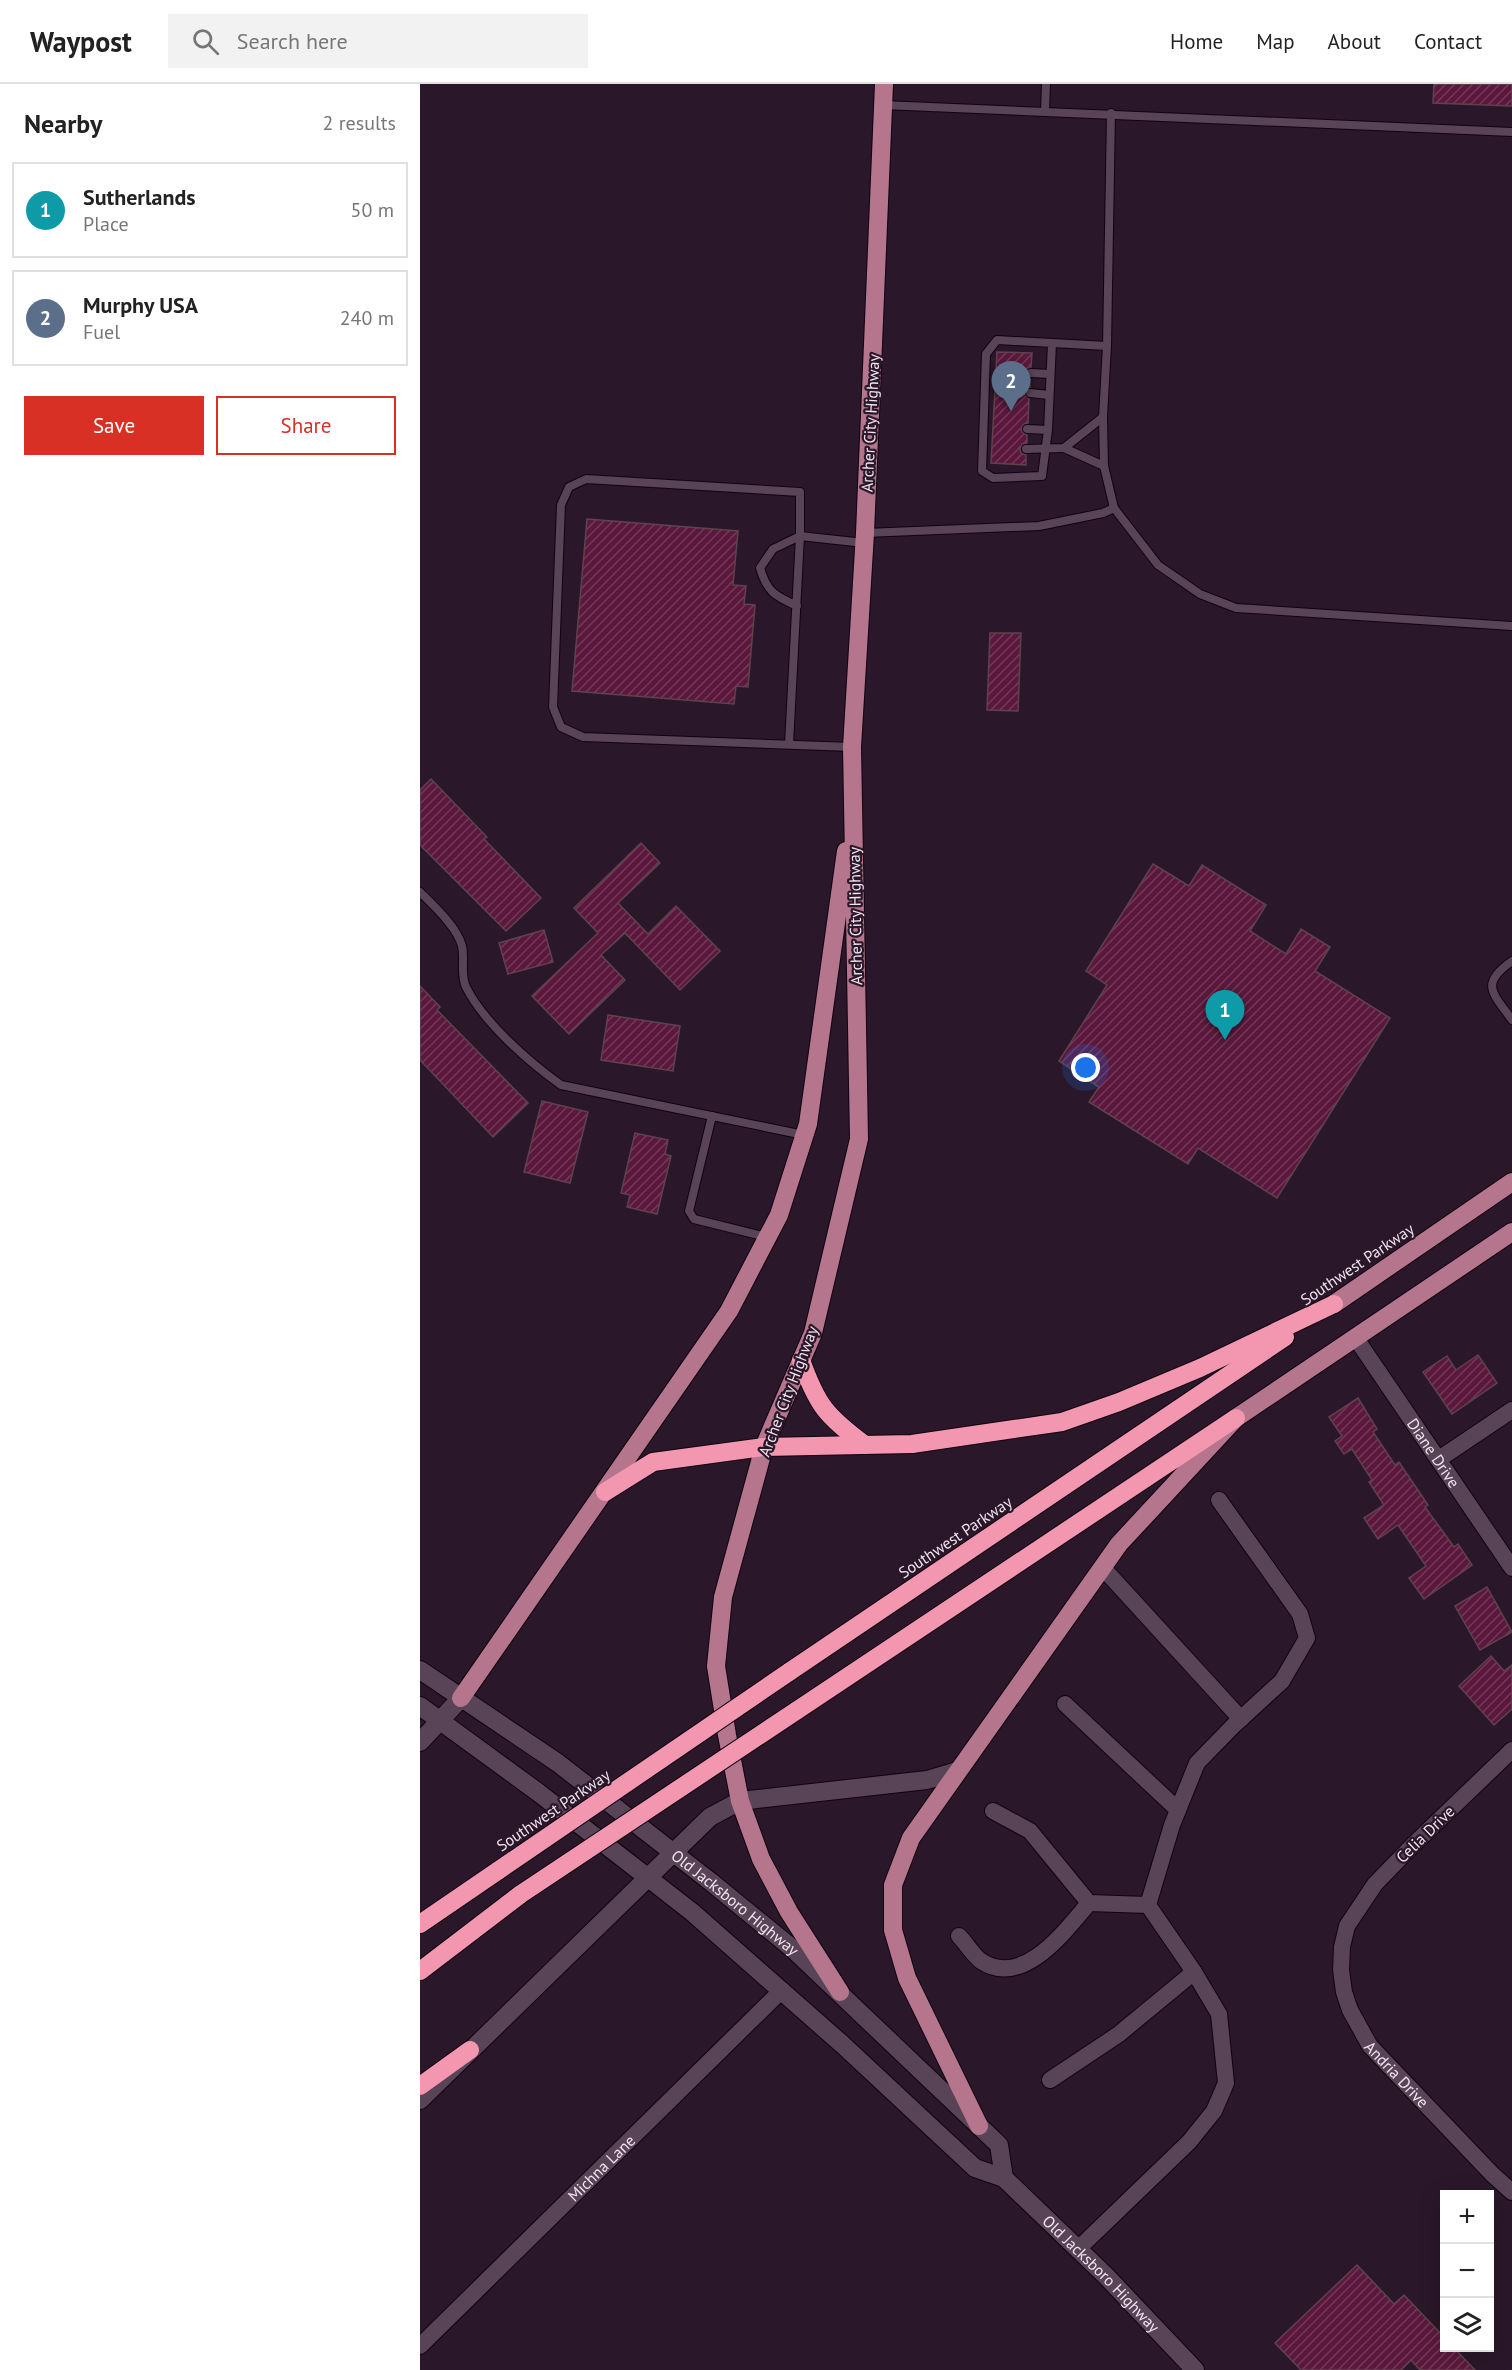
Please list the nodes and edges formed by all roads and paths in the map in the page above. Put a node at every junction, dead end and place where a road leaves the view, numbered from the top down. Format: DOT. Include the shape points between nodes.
graph roads {
  1 [pos="884,84"];
  2 [pos="1046,84"];
  3 [pos="883,105"];
  4 [pos="1045,111"];
  5 [pos="1111,113"];
  6 [pos="1512,132"];
  7 [pos="1052,343"];
  8 [pos="1107,346"];
  9 [pos="986,370"];
  10 [pos="996,371"];
  11 [pos="1030,373"];
  12 [pos="1050,374"];
  13 [pos="985,390"];
  14 [pos="995,391"];
  15 [pos="1030,393"];
  16 [pos="1049,395"];
  17 [pos="1103,417"];
  18 [pos="983,428"];
  19 [pos="993,428"];
  20 [pos="1028,429"];
  21 [pos="1048,430"];
  22 [pos="1064,448"];
  23 [pos="1026,449"];
  24 [pos="1046,450"];
  25 [pos="1104,466"];
  26 [pos="1114,508"];
  27 [pos="800,536"];
  28 [pos="865,538"];
  29 [pos="797,606"];
  30 [pos="1512,626"];
  31 [pos="789,744"];
  32 [pos="852,747"];
  33 [pos="853,798"];
  34 [pos="420,892"];
  35 [pos="1512,962"];
  36 [pos="1512,1020"];
  37 [pos="712,1116"];
  38 [pos="804,1135"];
  39 [pos="1512,1182"];
  40 [pos="1512,1232"];
  41 [pos="767,1237"];
  42 [pos="1334,1304"];
  43 [pos="1355,1337"];
  44 [pos="801,1360"];
  45 [pos="1512,1410"];
  46 [pos="1236,1418"];
  47 [pos="865,1444"];
  48 [pos="764,1447"];
  49 [pos="1439,1460"];
  50 [pos="605,1492"];
  51 [pos="1219,1500"];
  52 [pos="1103,1568"];
  53 [pos="1512,1568"];
  54 [pos="420,1670"];
  55 [pos="461,1698"];
  56 [pos="1065,1704"];
  57 [pos="420,1706"];
  58 [pos="1241,1719"];
  59 [pos="441,1721"];
  60 [pos="420,1742"];
  61 [pos="1512,1750"];
  62 [pos="957,1771"];
  63 [pos="740,1801"];
  64 [pos="1178,1810"];
  65 [pos="993,1811"];
  66 [pos="674,1854"];
  67 [pos="649,1878"];
  68 [pos="1089,1903"];
  69 [pos="1148,1905"];
  70 [pos="420,1924"];
  71 [pos="1347,1926"];
  72 [pos="959,1936"];
  73 [pos="420,1971"];
  74 [pos="1194,1972"];
  75 [pos="782,1990"];
  76 [pos="840,1992"];
  77 [pos="470,2050"];
  78 [pos="1050,2080"];
  79 [pos="420,2086"];
  80 [pos="420,2100"];
  81 [pos="979,2126"];
  82 [pos="1004,2178"];
  83 [pos="1512,2192"];
  84 [pos="1078,2249"];
  85 [pos="420,2346"];
  86 [pos="1195,2370"];
  1 -- 3 [label="main road, Archer City Highway"];
  2 -- 4 [label="lane"];
  3 -- 4 [label="lane"];
  3 -- 28 [label="main road, Archer City Highway"];
  4 -- 5 [label="lane"];
  5 -- 6 [label="lane"];
  5 -- 8 [label="lane"];
  7 -- 8 [label="lane"];
  7 -- 9 [label="lane" via="997,340 986,354"];
  7 -- 12 [label="lane"];
  8 -- 17 [label="lane"];
  9 -- 10 [label="lane"];
  9 -- 13 [label="lane"];
  11 -- 12 [label="lane"];
  12 -- 16 [label="lane"];
  13 -- 14 [label="lane"];
  13 -- 18 [label="lane"];
  15 -- 16 [label="lane"];
  16 -- 21 [label="lane"];
  17 -- 22 [label="lane"];
  17 -- 25 [label="lane"];
  18 -- 19 [label="lane"];
  18 -- 24 [label="lane" via="987,448 982,471 993,478 1042,476"];
  20 -- 21 [label="lane"];
  21 -- 24 [label="lane"];
  22 -- 24 [label="lane"];
  22 -- 25 [label="lane"];
  23 -- 24 [label="lane"];
  25 -- 26 [label="lane"];
  26 -- 28 [label="lane" via="1039,526"];
  26 -- 30 [label="lane" via="1158,565 1200,594 1236,608"];
  27 -- 28 [label="lane"];
  27 -- 29 [label="lane"];
  27 -- 29 [label="lane" via="772,549 760,568 765,585"];
  27 -- 31 [label="lane" via="800,492 586,479 569,487 561,504 553,707 561,727 584,737"];
  28 -- 32 [label="main road, Archer City Highway"];
  29 -- 31 [label="lane"];
  31 -- 32 [label="lane"];
  32 -- 33 [label="main road, Archer City Highway"];
  33 -- 38 [label="main road, Archer City Highway"];
  33 -- 44 [label="main road, Archer City Highway" via="859,1138 813,1333"];
  34 -- 37 [label="lane" via="445,917 462,945 464,984 477,1007 535,1066 561,1084"];
  35 -- 36 [label="lane" via="1492,980 1492,991"];
  37 -- 38 [label="lane"];
  37 -- 41 [label="lane" via="688,1211 694,1219"];
  38 -- 41 [label="main road, Archer City Highway" via="779,1215"];
  39 -- 42 [label="main road, Southwest Parkway"];
  40 -- 43 [label="main road"];
  41 -- 50 [label="main road, Archer City Highway" via="729,1311"];
  42 -- 47 [label="highway" via="1200,1368 1062,1422 912,1443"];
  42 -- 70 [label="highway, Southwest Parkway, bridge"];
  43 -- 46 [label="main road"];
  43 -- 49 [label="street, Diane Drive"];
  44 -- 47 [label="highway" via="813,1394 835,1423"];
  44 -- 48 [label="main road, Archer City Highway"];
  45 -- 49 [label="street"];
  46 -- 52 [label="main road" via="1119,1544"];
  46 -- 73 [label="highway, bridge" via="521,1894"];
  47 -- 48 [label="highway"];
  48 -- 50 [label="highway" via="653,1462"];
  48 -- 63 [label="main road, Archer City Highway" via="723,1597 717,1666"];
  49 -- 53 [label="street, Diane Drive"];
  50 -- 55 [label="main road, Archer City Highway"];
  51 -- 58 [label="street" via="1300,1614 1308,1638 1282,1681"];
  52 -- 58 [label="street"];
  52 -- 62 [label="main road"];
  54 -- 55 [label="main road, Old Jacksboro Highway"];
  55 -- 59 [label="main road"];
  55 -- 66 [label="main road, Old Jacksboro Highway" via="558,1763"];
  56 -- 64 [label="street"];
  57 -- 59 [label="main road, Old Jacksboro Highway"];
  58 -- 64 [label="street" via="1197,1763"];
  59 -- 60 [label="main road"];
  59 -- 67 [label="main road, Old Jacksboro Highway"];
  61 -- 71 [label="street, Celia Drive" via="1375,1884"];
  62 -- 63 [label="main road" via="927,1780"];
  62 -- 81 [label="main road" via="911,1838 893,1885 893,1930 907,1978"];
  63 -- 66 [label="main road" via="710,1817"];
  63 -- 76 [label="main road, Archer City Highway" via="761,1859 784,1904"];
  64 -- 69 [label="street"];
  65 -- 68 [label="street" via="1030,1832"];
  66 -- 67 [label="main road"];
  66 -- 76 [label="main road, Old Jacksboro Highway" via="793,1949"];
  67 -- 75 [label="main road, Old Jacksboro Highway"];
  67 -- 77 [label="main road"];
  68 -- 69 [label="street"];
  68 -- 72 [label="street" via="1032,1961 1004,1969 980,1960"];
  69 -- 74 [label="street"];
  71 -- 83 [label="street, Andria Drive" via="1341,1970 1344,1992 1370,2046"];
  74 -- 78 [label="street" via="1119,2034"];
  74 -- 84 [label="street" via="1219,2014 1227,2083 1214,2111 1189,2142"];
  75 -- 82 [label="main road, Old Jacksboro Highway" via="975,2168"];
  75 -- 85 [label="street, Michna Lane"];
  76 -- 81 [label="main road, Old Jacksboro Highway"];
  77 -- 79 [label="highway"];
  77 -- 80 [label="main road"];
  81 -- 82 [label="main road, Old Jacksboro Highway" via="999,2145"];
  82 -- 84 [label="main road, Old Jacksboro Highway"];
  84 -- 86 [label="main road, Old Jacksboro Highway"];
}
